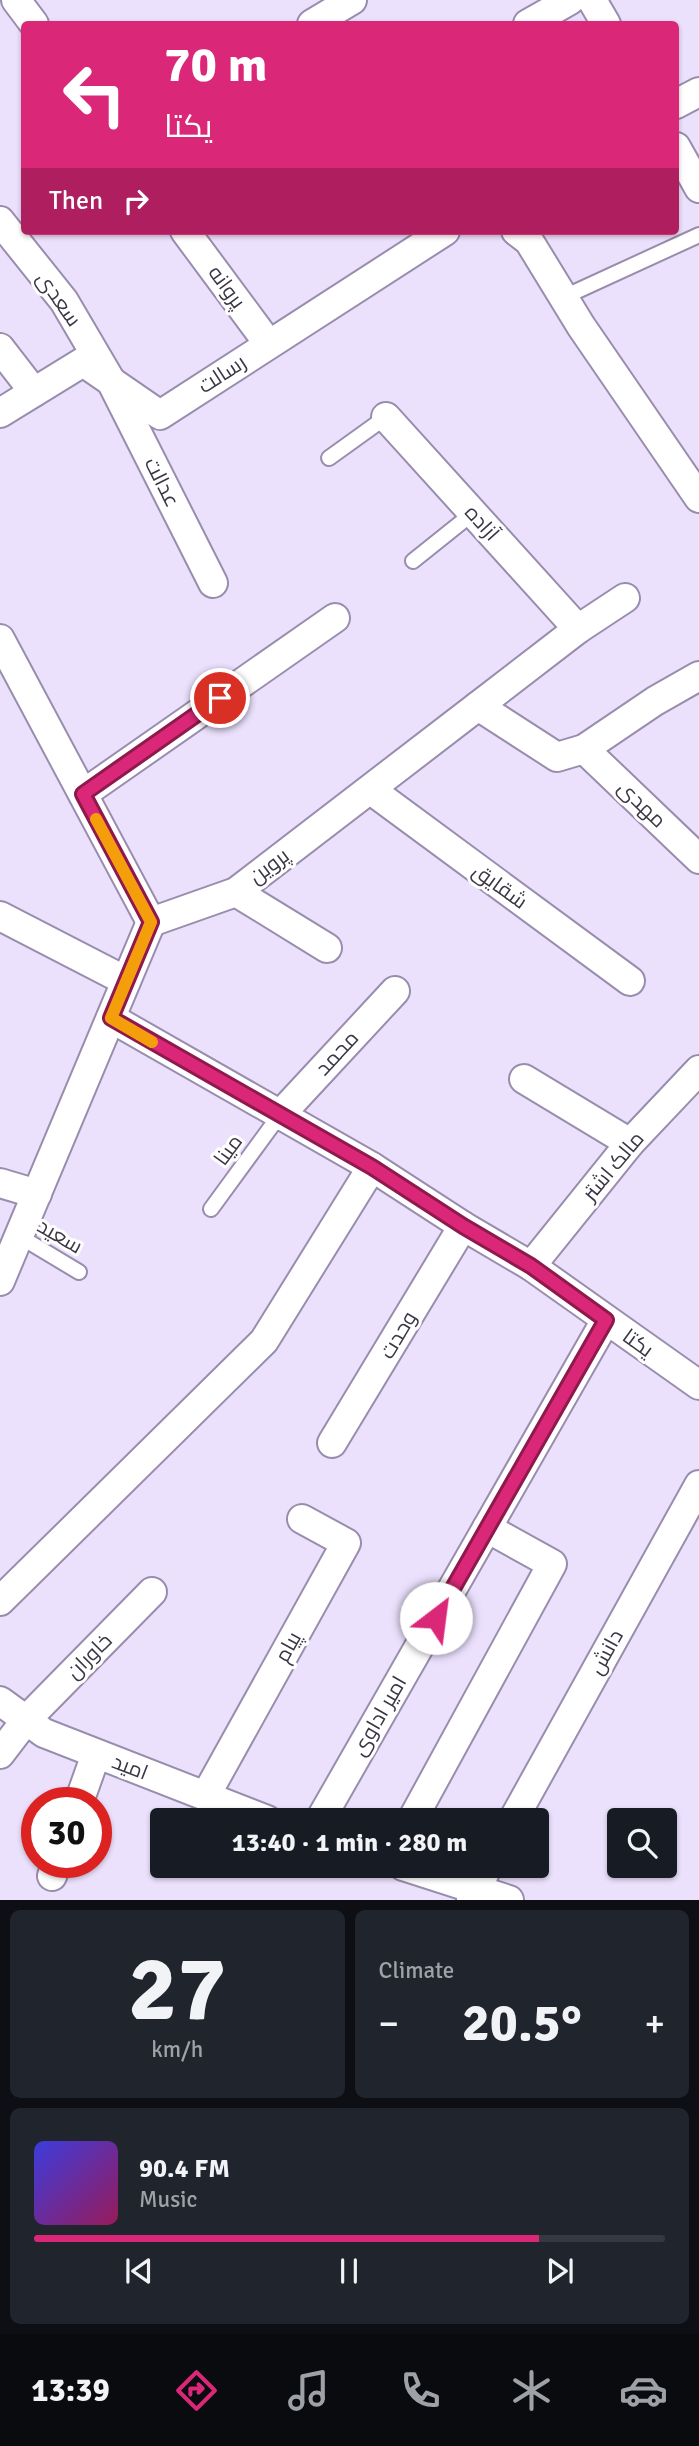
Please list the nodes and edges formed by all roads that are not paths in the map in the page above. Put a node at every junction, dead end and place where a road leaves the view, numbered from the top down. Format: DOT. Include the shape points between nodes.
graph roads {
  1 [pos="16,0"];
  2 [pos="352,0"];
  3 [pos="570,0"];
  4 [pos="592,0"];
  5 [pos="32,21"];
  6 [pos="317,21"];
  7 [pos="533,21"];
  8 [pos="604,21"];
  9 [pos="699,92"];
  10 [pos="679,102"];
  11 [pos="679,152"];
  12 [pos="699,188"];
  13 [pos="0,221"];
  14 [pos="188,235"];
  15 [pos="439,235"];
  16 [pos="521,235"];
  17 [pos="699,235"];
  18 [pos="564,298"];
  19 [pos="268,343"];
  20 [pos="0,348"];
  21 [pos="111,381"];
  22 [pos="34,392"];
  23 [pos="0,413"];
  24 [pos="386,417"];
  25 [pos="329,458"];
  26 [pos="699,498"];
  27 [pos="473,513"];
  28 [pos="413,561"];
  29 [pos="213,583"];
  30 [pos="625,598"];
  31 [pos="335,618"];
  32 [pos="578,629"];
  33 [pos="0,639"];
  34 [pos="698,679"];
  35 [pos="478,706"];
  36 [pos="584,749"];
  37 [pos="371,790"];
  38 [pos="83,794"];
  39 [pos="699,859"];
  40 [pos="236,891"];
  41 [pos="1,922"];
  42 [pos="151,922"];
  43 [pos="327,948"];
  44 [pos="126,981"];
  45 [pos="630,981"];
  46 [pos="395,991"];
  47 [pos="111,1018"];
  48 [pos="699,1070"];
  49 [pos="524,1079"];
  50 [pos="279,1116"];
  51 [pos="630,1143"];
  52 [pos="372,1167"];
  53 [pos="0,1183"];
  54 [pos="37,1194"];
  55 [pos="211,1209"];
  56 [pos="463,1226"];
  57 [pos="19,1236"];
  58 [pos="531,1266"];
  59 [pos="79,1272"];
  60 [pos="0,1281"];
  61 [pos="606,1320"];
  62 [pos="696,1378"];
  63 [pos="332,1443"];
  64 [pos="699,1485"];
  65 [pos="302,1518"];
  66 [pos="487,1528"];
  67 [pos="152,1592"];
  68 [pos="0,1601"];
  69 [pos="0,1701"];
  70 [pos="26,1720"];
  71 [pos="0,1754"];
  72 [pos="96,1754"];
  73 [pos="84,1787"];
  74 [pos="206,1795"];
  75 [pos="238,1808"];
  76 [pos="327,1808"];
  77 [pos="419,1808"];
  78 [pos="520,1808"];
  79 [pos="450,1878"];
  80 [pos="478,1885"];
  81 [pos="509,1900"];
  1 -- 5 [label="street"];
  2 -- 6 [label="street"];
  3 -- 7 [label="street"];
  4 -- 8 [label="street"];
  9 -- 10 [label="street"];
  11 -- 12 [label="street"];
  13 -- 21 [label="street, سعدی" via="64,301"];
  14 -- 19 [label="street, پروانه"];
  15 -- 19 [label="street, رسالت"];
  16 -- 18 [label="street"];
  17 -- 18 [label="lane"];
  18 -- 26 [label="street"];
  19 -- 21 [label="street, رسالت" via="160,415"];
  20 -- 22 [label="street"];
  21 -- 22 [label="street, رسالت" via="83,362"];
  21 -- 29 [label="street, عدالت"];
  22 -- 23 [label="street, رسالت"];
  24 -- 25 [label="lane"];
  24 -- 27 [label="street, آزاده"];
  27 -- 28 [label="lane"];
  27 -- 32 [label="street, آزاده"];
  30 -- 32 [label="street, پروین"];
  31 -- 38 [label="street"];
  32 -- 35 [label="street, پروین"];
  33 -- 38 [label="street"];
  34 -- 36 [label="street" via="655,701"];
  35 -- 36 [label="street" via="557,757"];
  35 -- 37 [label="street, پروین"];
  36 -- 39 [label="street, مهدی"];
  37 -- 40 [label="street, پروین"];
  37 -- 45 [label="street, شقایق"];
  38 -- 42 [label="street"];
  40 -- 42 [label="street, پروین"];
  40 -- 43 [label="street"];
  41 -- 44 [label="street"];
  42 -- 44 [label="street"];
  44 -- 47 [label="street"];
  46 -- 50 [label="street, محمد"];
  47 -- 50 [label="street, یکتا"];
  47 -- 54 [label="street"];
  48 -- 51 [label="street, مالک اشتر"];
  49 -- 51 [label="street"];
  50 -- 52 [label="street, یکتا"];
  50 -- 55 [label="lane, مینا"];
  51 -- 58 [label="street, مالک اشتر"];
  52 -- 56 [label="street, یکتا"];
  52 -- 68 [label="street" via="264,1341"];
  53 -- 54 [label="street"];
  54 -- 57 [label="street"];
  56 -- 58 [label="street, یکتا"];
  56 -- 63 [label="street, وحدت"];
  57 -- 59 [label="lane, سعید"];
  57 -- 60 [label="street"];
  58 -- 61 [label="street, یکتا"];
  61 -- 62 [label="street, یکتا"];
  61 -- 66 [label="street, امیر اداوی"];
  64 -- 78 [label="street, دانش"];
  65 -- 74 [label="street, پیام" via="346,1544"];
  66 -- 76 [label="street, امیر اداوی"];
  66 -- 77 [label="street" via="552,1564"];
  67 -- 70 [label="street, خاوران"];
  69 -- 70 [label="street, امید"];
  70 -- 71 [label="street, خاوران"];
  70 -- 72 [label="street, امید" via="44,1734"];
  72 -- 73 [label="street"];
  72 -- 74 [label="street, امید"];
  74 -- 75 [label="street, امید"];
  79 -- 80 [label="street"];
  80 -- 81 [label="street"];
}
